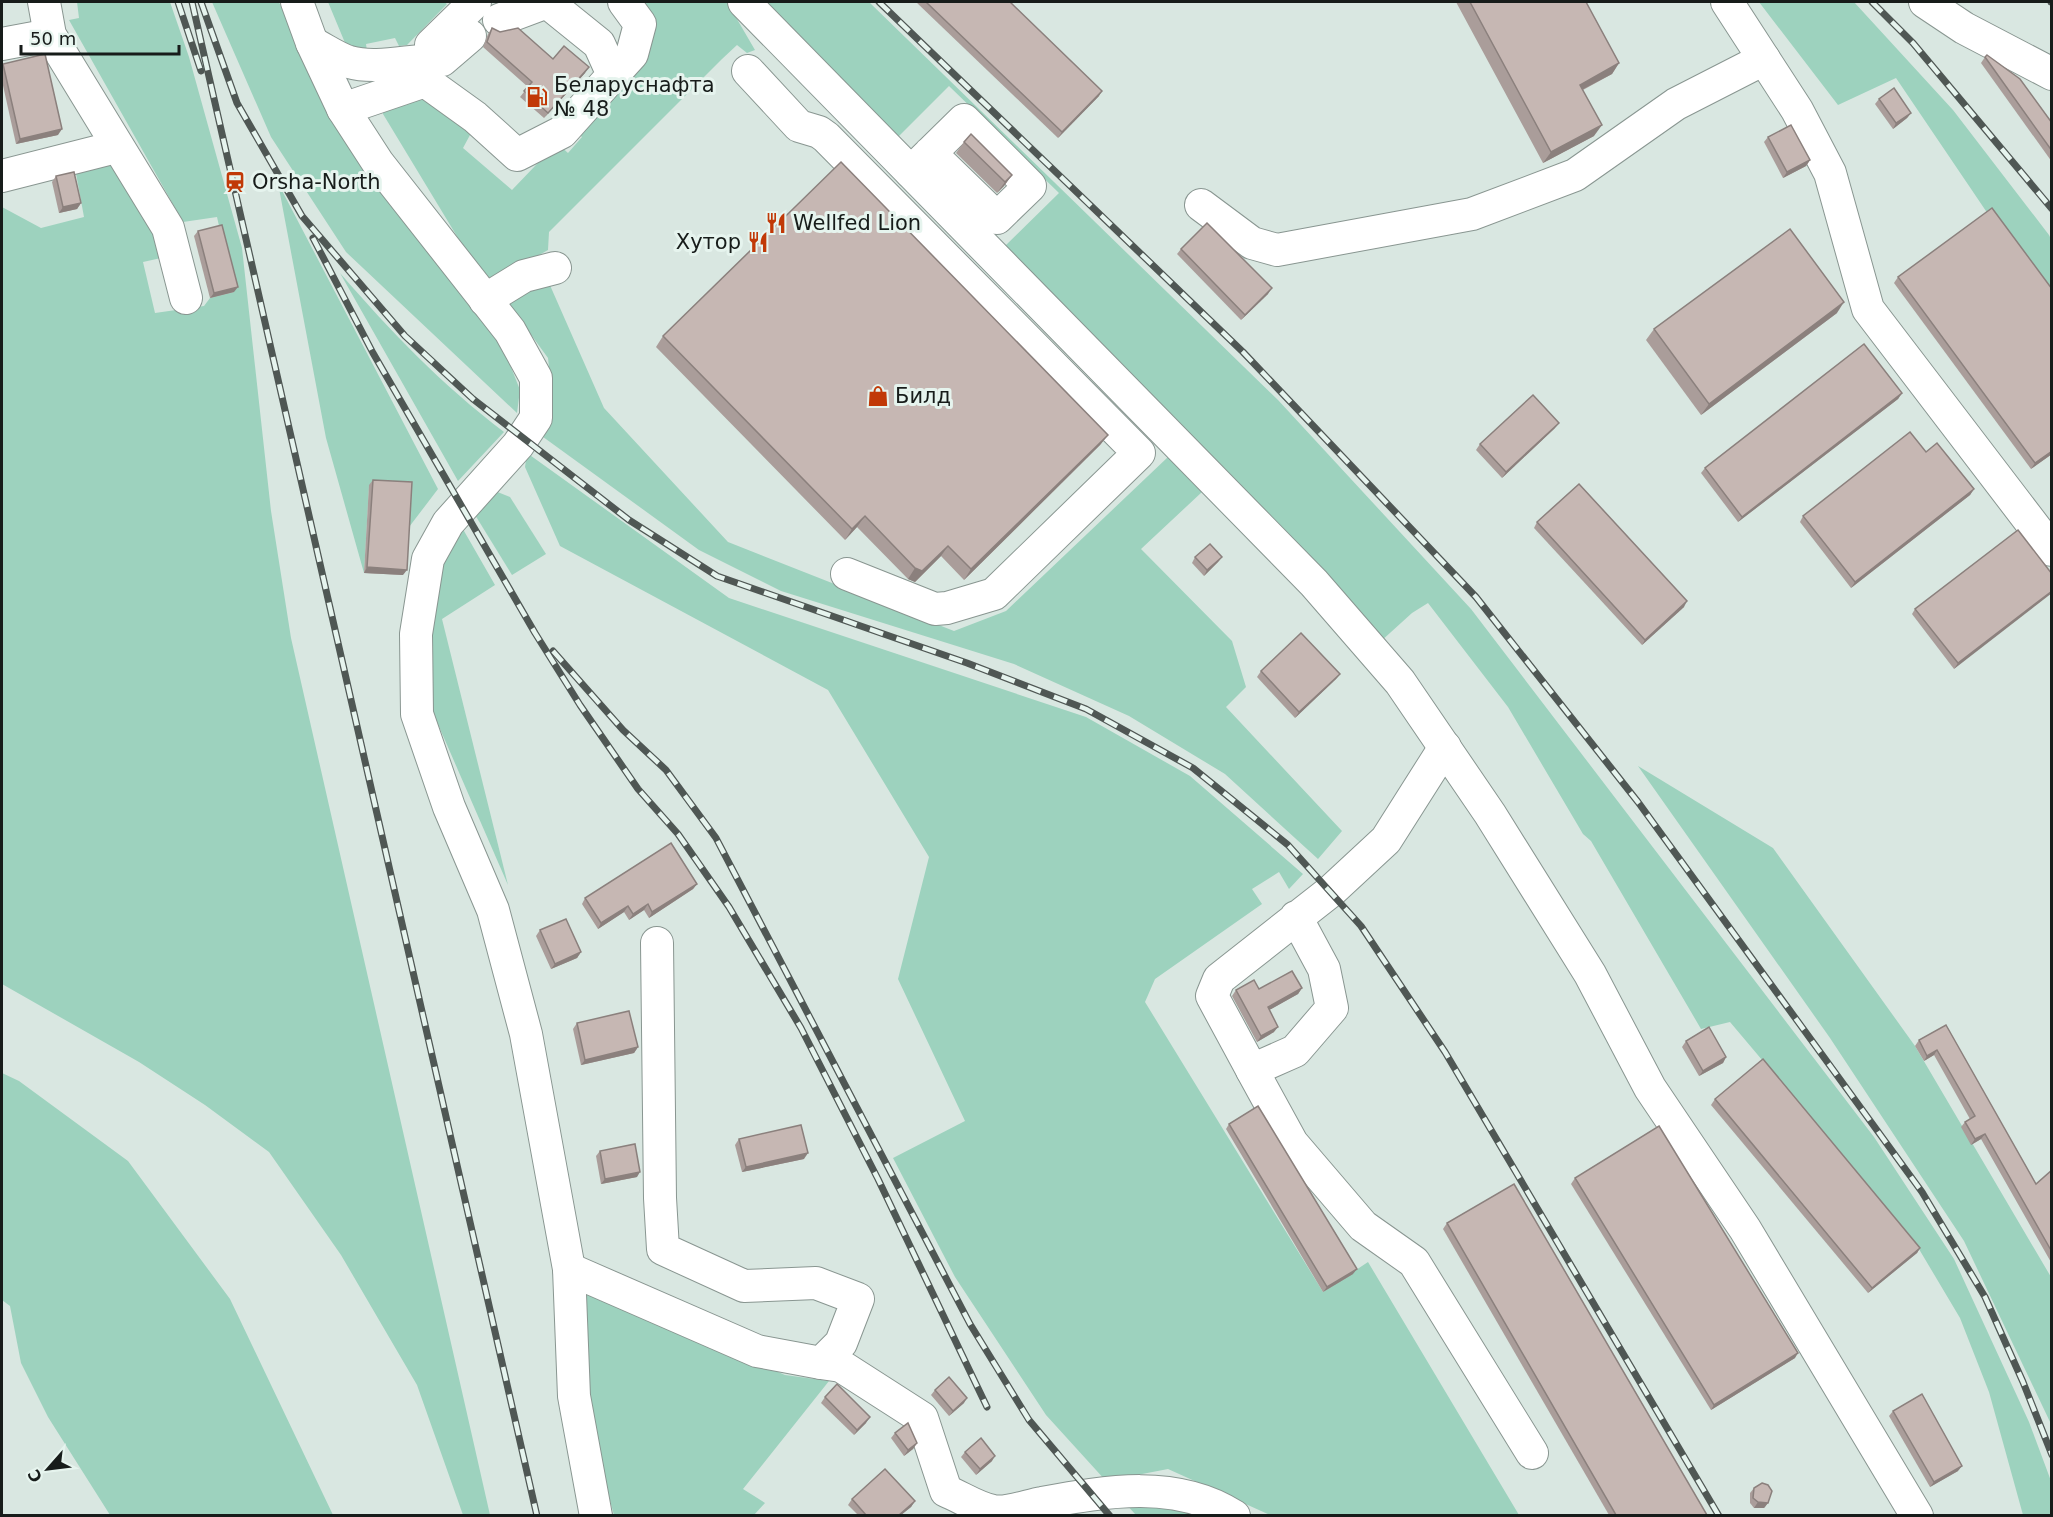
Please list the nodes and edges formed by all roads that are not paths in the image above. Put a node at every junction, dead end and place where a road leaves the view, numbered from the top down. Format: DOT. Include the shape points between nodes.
graph roads {
  1 [pos="44,2"];
  2 [pos="297,2"];
  3 [pos="547,2"];
  4 [pos="624,2"];
  5 [pos="744,2"];
  6 [pos="1727,2"];
  7 [pos="1925,2"];
  8 [pos="487,11"];
  9 [pos="50,35"];
  10 [pos="470,36"];
  11 [pos="780,39"];
  12 [pos="312,43"];
  13 [pos="2,44"];
  14 [pos="417,59"];
  15 [pos="1764,59"];
  16 [pos="2052,74"];
  17 [pos="613,75"];
  18 [pos="344,109"];
  19 [pos="116,147"];
  20 [pos="2,176"];
  21 [pos="1201,205"];
  22 [pos="555,268"];
  23 [pos="186,298"];
  24 [pos="485,300"];
  25 [pos="1164,430"];
  26 [pos="1139,453"];
  27 [pos="2052,550"];
  28 [pos="847,574"];
  29 [pos="1444,747"];
  30 [pos="1296,917"];
  31 [pos="657,943"];
  32 [pos="1252,1070"];
  33 [pos="569,1269"];
  34 [pos="820,1363"];
  35 [pos="1532,1453"];
  36 [pos="596,1515"];
  37 [pos="1234,1515"];
  38 [pos="1917,1515"];
  1 -- 9 [label="lane"];
  2 -- 12 [label="lane"];
  3 -- 8 [label="lane"];
  3 -- 17 [label="lane" via="599,44"];
  4 -- 17 [label="lane" via="640,24 632,54"];
  5 -- 11 [label="lane"];
  6 -- 15 [label="lane"];
  7 -- 16 [label="lane" via="1964,28"];
  8 -- 14 [label="lane"];
  9 -- 13 [label="lane"];
  9 -- 19 [label="lane"];
  10 -- 14 [label="lane" via="442,60"];
  11 -- 25 [label="lane" via="920,163"];
  11 -- 26 [label="lane" via="737,73 799,126 826,137"];
  12 -- 14 [label="lane" via="349,62 376,65"];
  12 -- 18 [label="lane"];
  15 -- 21 [label="lane" via="1676,104 1575,175 1472,214 1277,250 1252,243"];
  15 -- 27 [label="lane" via="1797,110 1830,173 1868,309"];
  17 -- 18 [label="lane" via="562,132 516,155 475,117 425,81"];
  18 -- 24 [label="lane" via="378,163"];
  19 -- 20 [label="lane"];
  19 -- 23 [label="lane" via="168,228"];
  22 -- 24 [label="lane" via="524,276"];
  24 -- 33 [label="lane" via="510,331 536,378 536,418 518,445 448,523 428,559 416,634 417,714 449,807 493,910 526,1034"];
  25 -- 26 [label="lane"];
  25 -- 29 [label="lane" via="1322,592 1400,682"];
  26 -- 28 [label="lane" via="988,597 935,609"];
  29 -- 30 [label="lane" via="1386,840"];
  29 -- 38 [label="lane" via="1590,974 1650,1088 1745,1229"];
  30 -- 32 [label="lane" via="1218,979 1212,996"];
  30 -- 32 [label="lane" via="1324,969 1332,1008 1295,1051"];
  31 -- 34 [label="lane" via="663,1249 744,1286 816,1283 858,1299 841,1342"];
  32 -- 35 [label="lane" via="1292,1143 1363,1226 1414,1262"];
  33 -- 34 [label="lane" via="757,1351"];
  33 -- 36 [label="lane" via="574,1396"];
  34 -- 37 [label="lane" via="841,1366 922,1418 946,1491 994,1512 1092,1494 1149,1491 1185,1495 1216,1504"];
}
